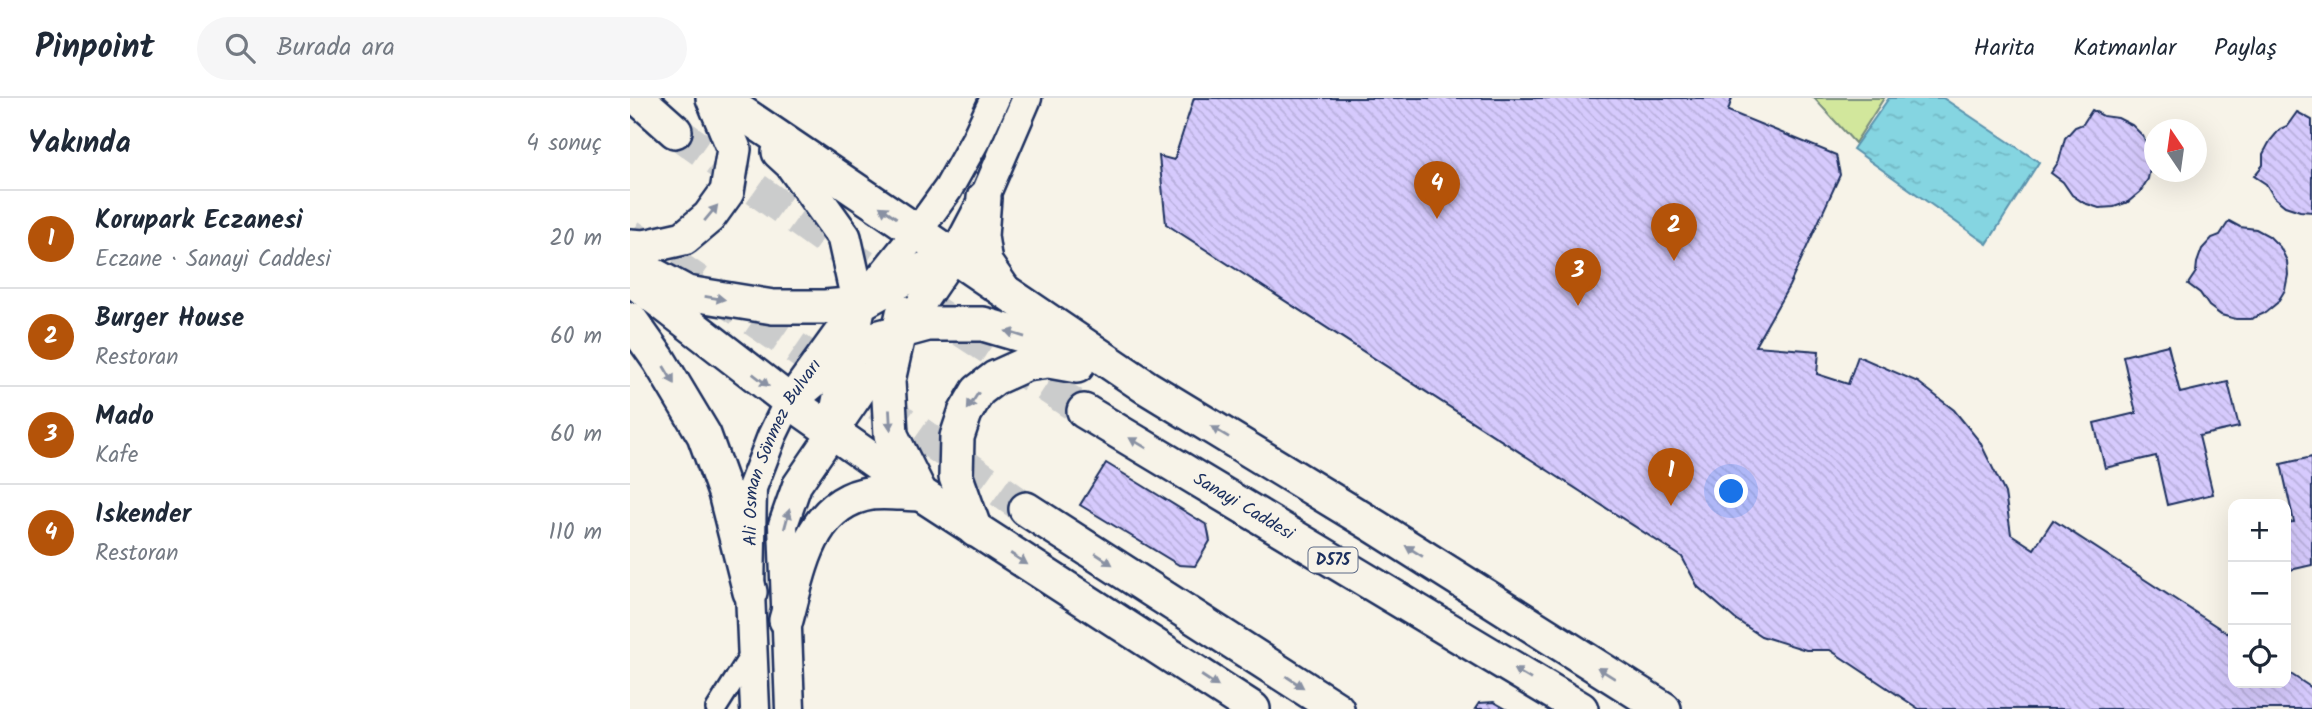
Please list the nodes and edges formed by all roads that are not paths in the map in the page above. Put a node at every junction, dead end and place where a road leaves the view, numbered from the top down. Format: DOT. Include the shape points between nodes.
graph roads {
  1 [pos="638,98"];
  2 [pos="717,98"];
  3 [pos="995,98"];
  4 [pos="1027,98"];
  5 [pos="675,131"];
  6 [pos="984,198"];
  7 [pos="917,232"];
  8 [pos="630,246"];
  9 [pos="953,257"];
  10 [pos="630,262"];
  11 [pos="909,276"];
  12 [pos="630,278"];
  13 [pos="1006,294"];
  14 [pos="859,304"];
  15 [pos="630,319"];
  16 [pos="901,332"];
  17 [pos="851,353"];
  18 [pos="1146,387"];
  19 [pos="789,401"];
  20 [pos="1084,411"];
  21 [pos="833,431"];
  22 [pos="921,494"];
  23 [pos="1026,509"];
  24 [pos="975,530"];
  25 [pos="750,592"];
  26 [pos="786,620"];
  27 [pos="752,652"];
  28 [pos="716,709"];
  29 [pos="755,709"];
  30 [pos="790,709"];
  31 [pos="1253,709"];
  32 [pos="1337,709"];
  33 [pos="1581,709"];
  34 [pos="1664,709"];
  1 -- 5 [label="highway"];
  7 -- 2 [label="highway, one-way"];
  8 -- 2 [label="highway, one-way" via="684,238 709,217 727,192 734,149"];
  2 -- 14 [label="highway" via="791,163 844,237"];
  3 -- 7 [label="main road, Ali Osman Sönmez Bulvarı" via="948,189"];
  4 -- 6 [label="main road, Ali Osman Sönmez Bulvarı"];
  6 -- 9 [label="main road, Ali Osman Sönmez Bulvarı"];
  6 -- 13 [label="highway" via="981,236 985,262"];
  7 -- 9 [label="highway"];
  7 -- 11 [label="highway"];
  7 -- 14 [label="main road, Ali Osman Sönmez Bulvarı"];
  9 -- 11 [label="highway"];
  9 -- 13 [label="highway"];
  9 -- 16 [label="main road, Ali Osman Sönmez Bulvarı"];
  10 -- 14 [label="highway, one-way" via="687,293 773,307"];
  11 -- 14 [label="highway"];
  11 -- 16 [label="highway"];
  12 -- 19 [label="highway, one-way"];
  13 -- 18 [label="highway"];
  14 -- 17 [label="highway"];
  14 -- 19 [label="main road, Ali Osman Sönmez Bulvarı"];
  15 -- 25 [label="highway, one-way" via="704,435 725,493"];
  16 -- 17 [label="highway" via="869,340"];
  18 -- 16 [label="highway, one-way" via="1058,346 983,324 928,324"];
  16 -- 21 [label="main road, Ali Osman Sönmez Bulvarı"];
  16 -- 22 [label="highway, one-way" via="888,381 891,435"];
  17 -- 19 [label="highway"];
  17 -- 21 [label="highway"];
  18 -- 24 [label="highway, one-way" via="1049,361 1026,364 978,391 957,437 956,477"];
  34 -- 18 [label="highway, one-way"];
  19 -- 21 [label="highway"];
  19 -- 25 [label="main road, Ali Osman Sönmez Bulvarı" via="752,488"];
  33 -- 20 [label="highway, Sanayi Caddesi / D575, one-way"];
  21 -- 22 [label="highway"];
  26 -- 21 [label="main road, Ali Osman Sönmez Bulvarı, one-way" via="783,525 797,485"];
  22 -- 24 [label="highway"];
  22 -- 26 [label="highway" via="872,493 839,503 823,520 804,554"];
  23 -- 32 [label="highway, one-way"];
  24 -- 31 [label="highway, one-way"];
  25 -- 27 [label="main road, Ali Osman Sönmez Bulvarı"];
  26 -- 30 [label="main road, Ali Osman Sönmez Bulvarı"];
  27 -- 28 [label="street"];
  27 -- 29 [label="main road, Ali Osman Sönmez Bulvarı"];
}
